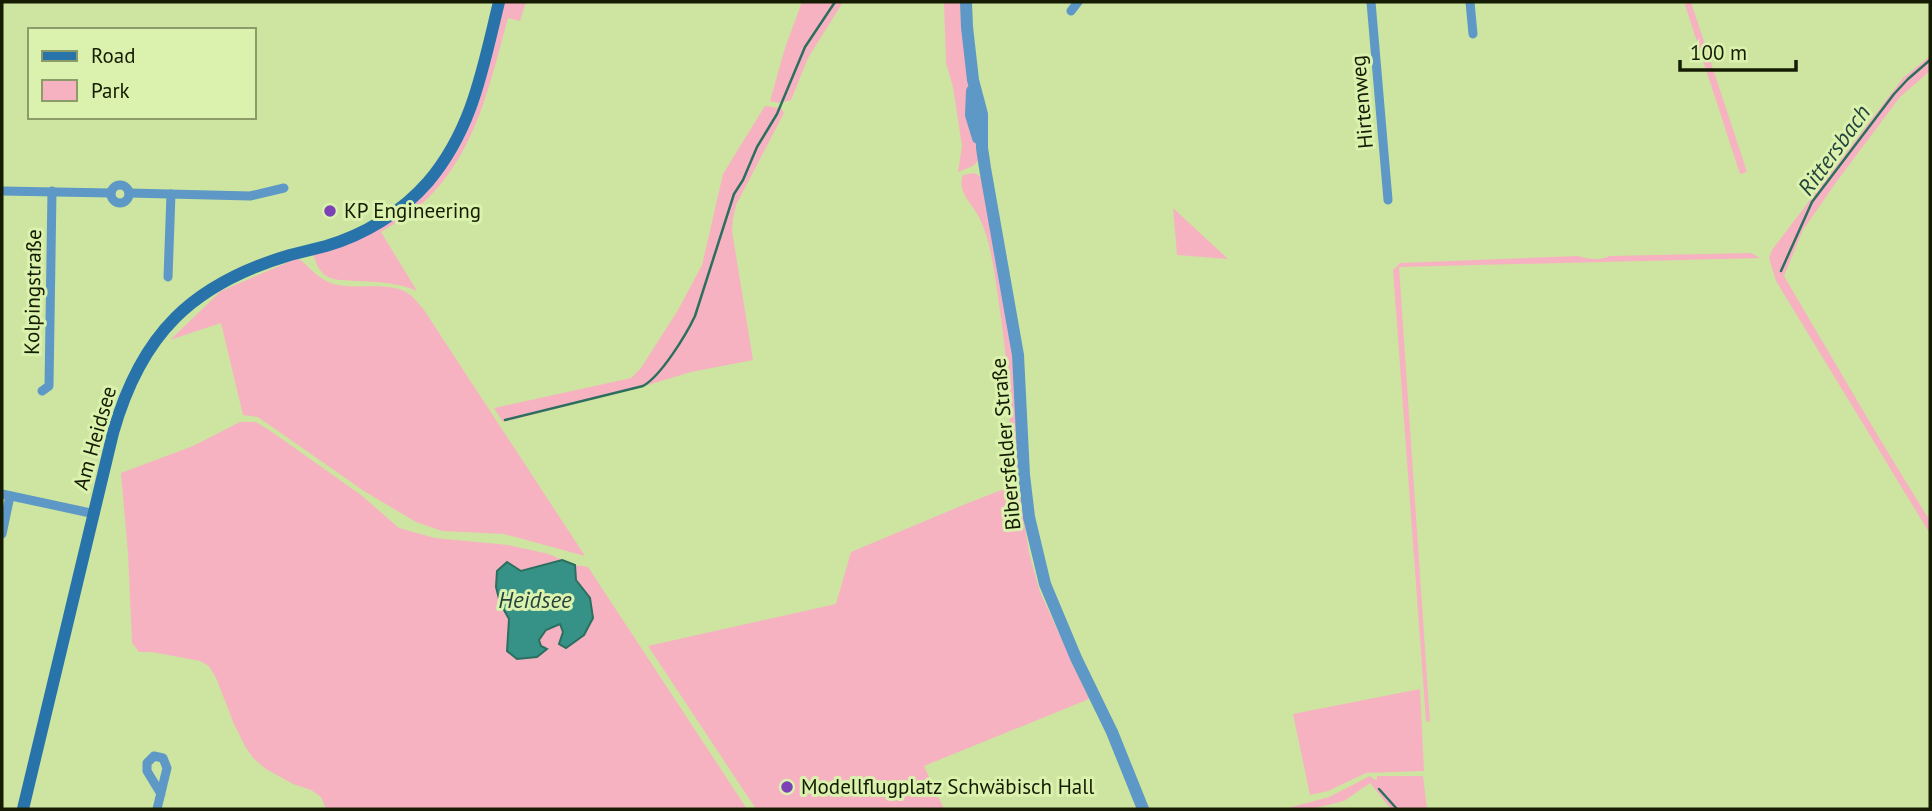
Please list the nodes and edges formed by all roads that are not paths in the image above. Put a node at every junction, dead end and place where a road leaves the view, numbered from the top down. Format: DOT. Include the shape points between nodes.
graph roads {
  1 [pos="499,2"];
  2 [pos="966,2"];
  3 [pos="1078,2"];
  4 [pos="1371,2"];
  5 [pos="1470,2"];
  6 [pos="1071,11"];
  7 [pos="1473,34"];
  8 [pos="284,188"];
  9 [pos="2,191"];
  10 [pos="52,191"];
  11 [pos="171,194"];
  12 [pos="1388,200"];
  13 [pos="168,277"];
  14 [pos="42,390"];
  15 [pos="6,495"];
  16 [pos="95,514"];
  17 [pos="2,534"];
  18 [pos="161,794"];
  19 [pos="23,809"];
  20 [pos="157,809"];
  21 [pos="1143,809"];
  1 -- 16 [label="main road, Am Heidsee" via="482,74 460,134 443,162 411,198 378,223 346,239 233,276 186,307 151,346 120,410"];
  2 -- 21 [label="street, Bibersfelder Straße" via="973,80 971,115 982,148 1018,355 1029,517 1045,584"];
  3 -- 6 [label="street"];
  4 -- 12 [label="street, Hirtenweg"];
  5 -- 7 [label="street"];
  8 -- 11 [label="street" via="250,196"];
  9 -- 10 [label="street"];
  10 -- 11 [label="street" via="111,193 114,186 122,185 129,193"];
  10 -- 14 [label="street, Kolpingstraße" via="49,386"];
  11 -- 13 [label="street"];
  15 -- 16 [label="street"];
  15 -- 17 [label="street"];
  16 -- 19 [label="main road, Am Heidsee"];
  18 -- 20 [label="street"];
}
